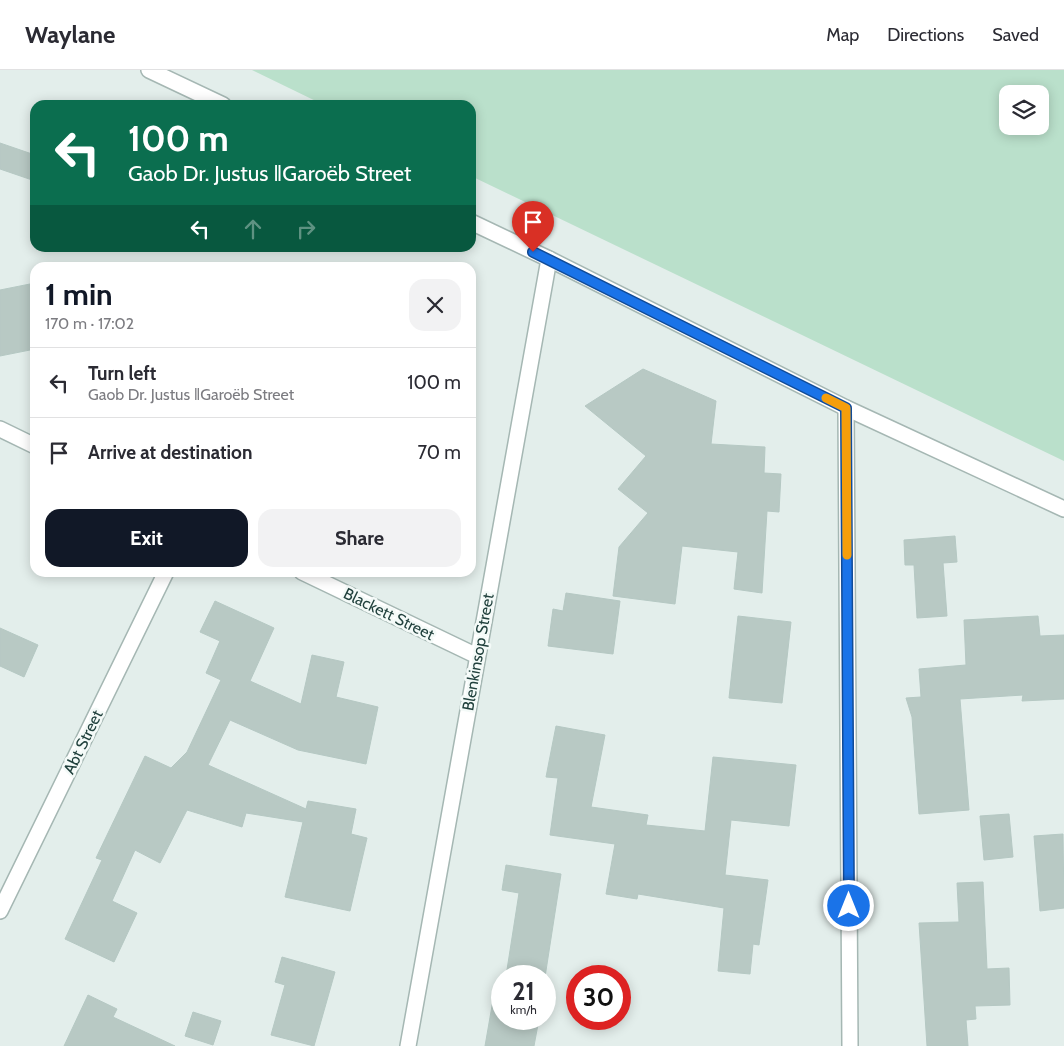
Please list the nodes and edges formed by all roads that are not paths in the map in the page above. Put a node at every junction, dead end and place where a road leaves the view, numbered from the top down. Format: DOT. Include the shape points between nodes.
graph roads {
  1 [pos="149,70"];
  2 [pos="212,100"];
  3 [pos="476,224"];
  4 [pos="549,259"];
  5 [pos="846,408"];
  6 [pos="0,429"];
  7 [pos="30,444"];
  8 [pos="1064,509"];
  9 [pos="164,577"];
  10 [pos="312,577"];
  11 [pos="477,656"];
  12 [pos="0,911"];
  13 [pos="408,1046"];
  14 [pos="850,1046"];
  1 -- 2 [label="street"];
  3 -- 4 [label="street"];
  4 -- 5 [label="street"];
  4 -- 11 [label="street, Blenkinsop Street"];
  5 -- 8 [label="street"];
  5 -- 14 [label="street"];
  6 -- 7 [label="street"];
  9 -- 12 [label="street, Abt Street"];
  10 -- 11 [label="street, Blackett Street"];
  11 -- 13 [label="street, Blenkinsop Street"];
}
